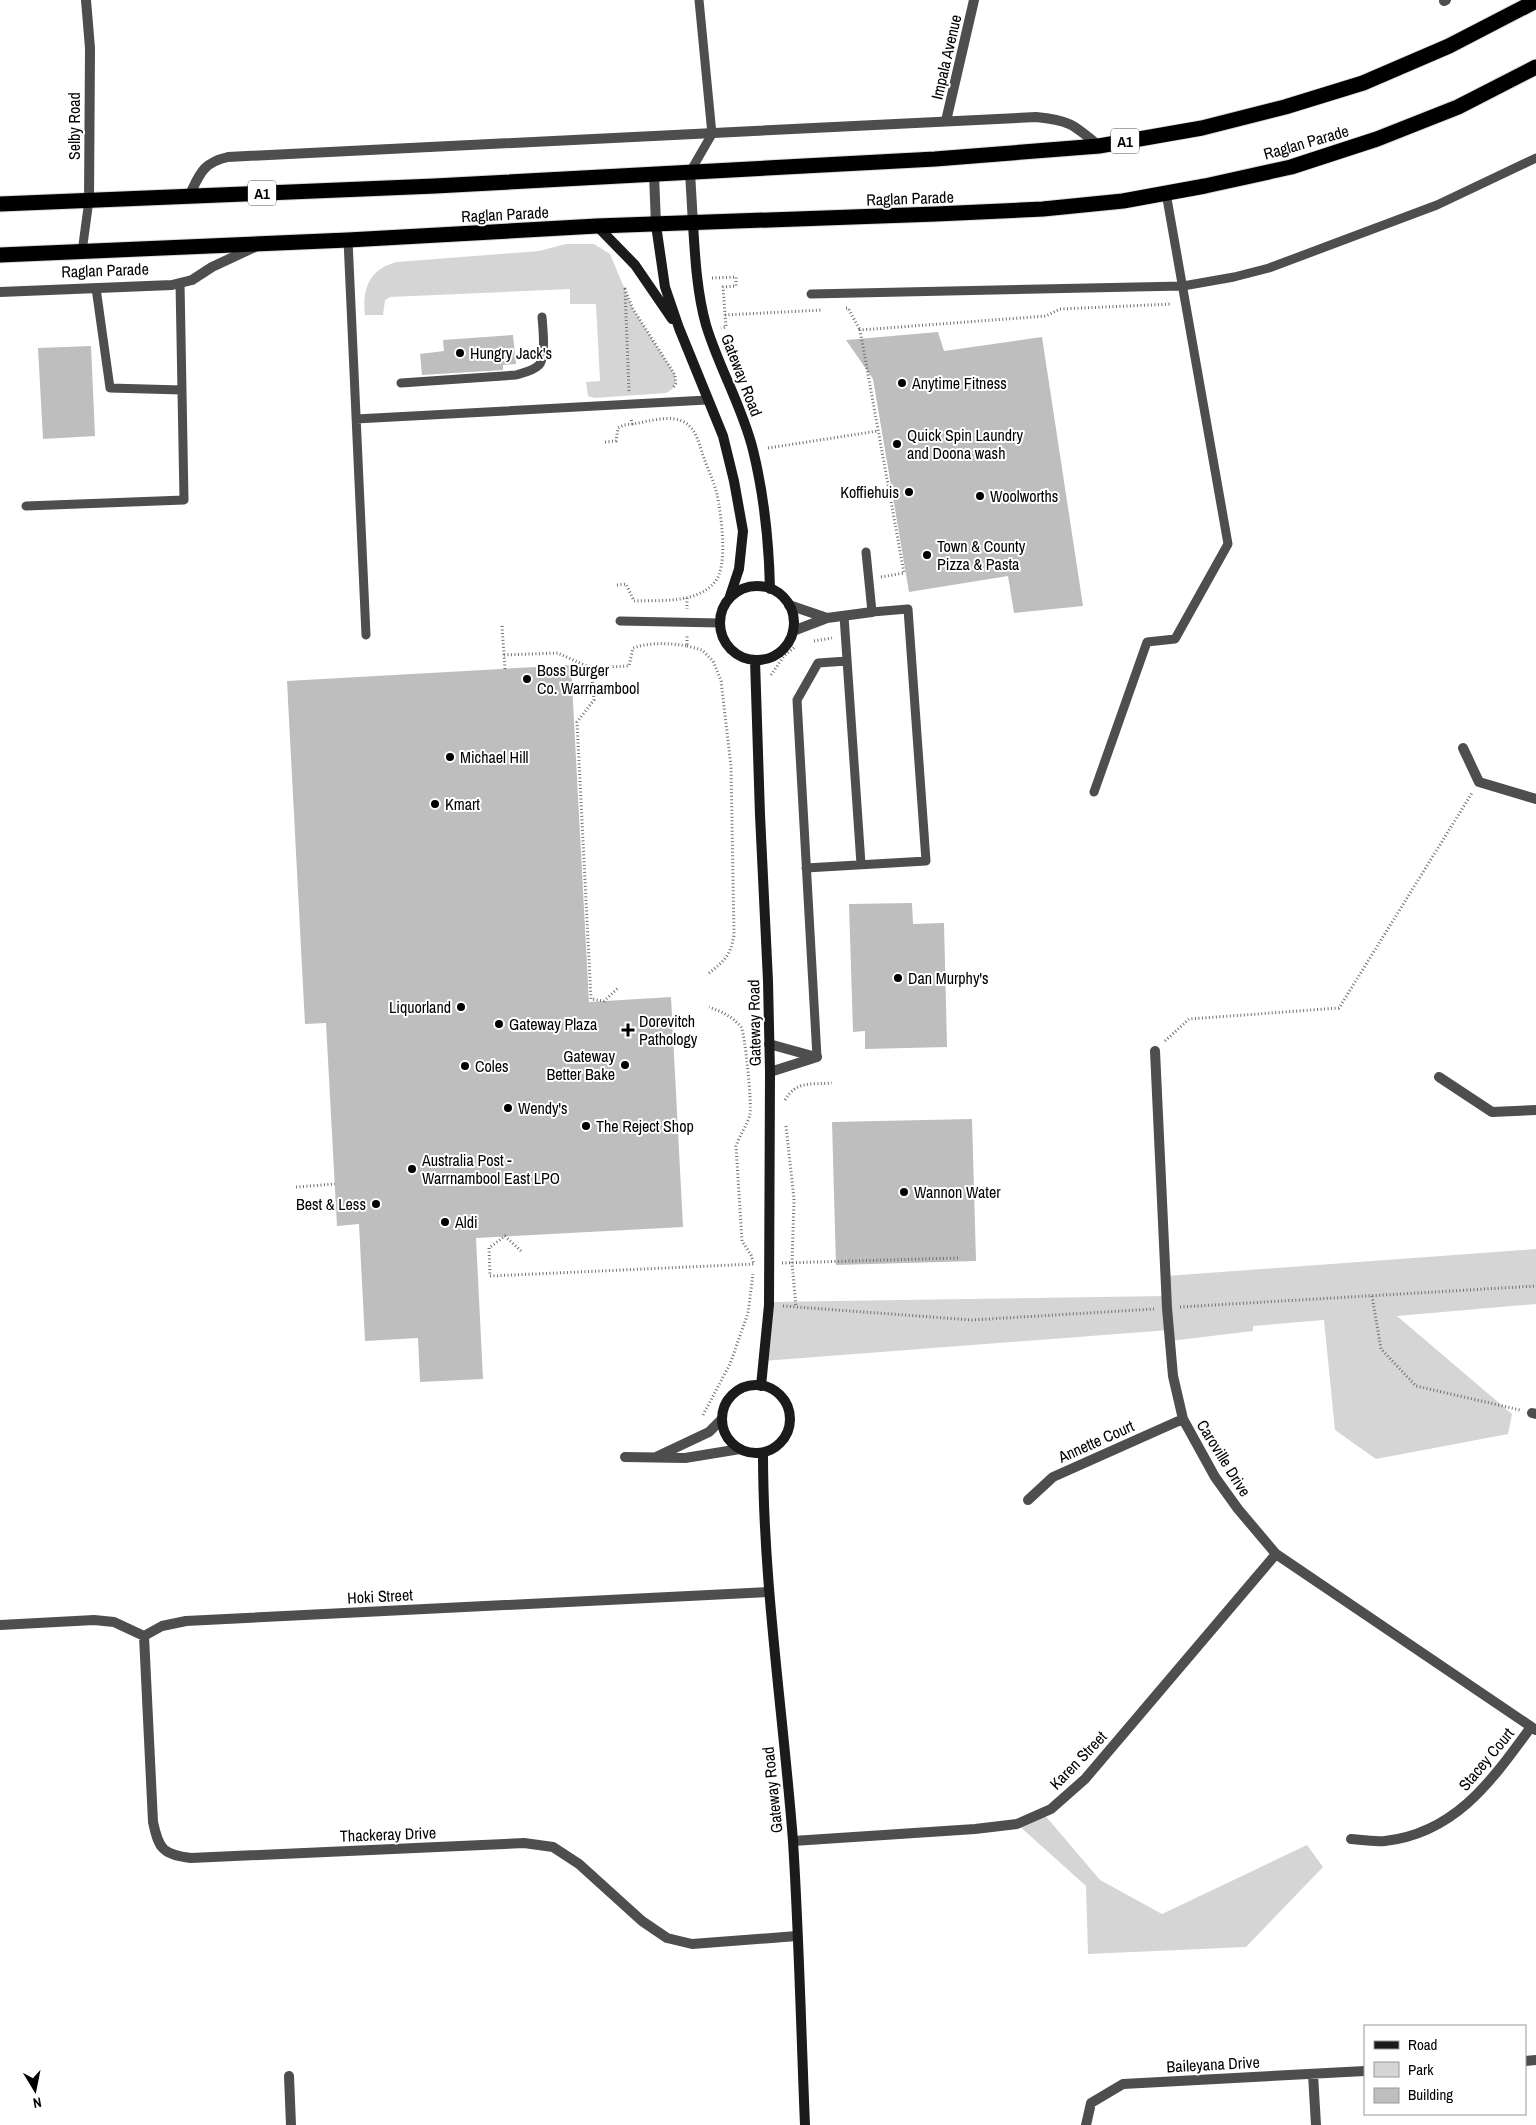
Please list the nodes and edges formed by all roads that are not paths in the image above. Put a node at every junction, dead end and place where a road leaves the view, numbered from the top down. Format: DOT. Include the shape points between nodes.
graph roads {
  1 [pos="86,0"];
  2 [pos="699,0"];
  3 [pos="974,0"];
  4 [pos="1536,1"];
  5 [pos="1536,67"];
  6 [pos="946,121"];
  7 [pos="712,134"];
  8 [pos="1098,146"];
  9 [pos="1536,158"];
  10 [pos="690,172"];
  11 [pos="654,174"];
  12 [pos="1166,193"];
  13 [pos="189,196"];
  14 [pos="89,200"];
  15 [pos="0,204"];
  16 [pos="693,224"];
  17 [pos="598,226"];
  18 [pos="656,226"];
  19 [pos="348,240"];
  20 [pos="262,244"];
  21 [pos="82,252"];
  22 [pos="0,255"];
  23 [pos="180,283"];
  24 [pos="1183,286"];
  25 [pos="96,288"];
  26 [pos="0,292"];
  27 [pos="811,294"];
  28 [pos="542,317"];
  29 [pos="679,328"];
  30 [pos="401,383"];
  31 [pos="182,390"];
  32 [pos="707,400"];
  33 [pos="356,419"];
  34 [pos="26,506"];
  35 [pos="866,552"];
  36 [pos="770,588"];
  37 [pos="729,599"];
  38 [pos="789,605"];
  39 [pos="872,612"];
  40 [pos="844,616"];
  41 [pos="827,618"];
  42 [pos="620,621"];
  43 [pos="720,623"];
  44 [pos="793,631"];
  45 [pos="366,634"];
  46 [pos="754,660"];
  47 [pos="847,660"];
  48 [pos="1463,748"];
  49 [pos="1094,792"];
  50 [pos="1536,799"];
  51 [pos="861,864"];
  52 [pos="806,868"];
  53 [pos="769,1044"];
  54 [pos="1155,1051"];
  55 [pos="817,1057"];
  56 [pos="770,1072"];
  57 [pos="1438,1077"];
  58 [pos="1536,1110"];
  59 [pos="761,1386"];
  60 [pos="722,1419"];
  61 [pos="1182,1419"];
  62 [pos="740,1449"];
  63 [pos="763,1452"];
  64 [pos="626,1457"];
  65 [pos="652,1458"];
  66 [pos="1028,1500"];
  67 [pos="1276,1554"];
  68 [pos="768,1592"];
  69 [pos="0,1625"];
  70 [pos="144,1636"];
  71 [pos="1533,1729"];
  72 [pos="1351,1839"];
  73 [pos="793,1841"];
  74 [pos="797,1936"];
  75 [pos="1364,2071"];
  76 [pos="1313,2074"];
  77 [pos="289,2076"];
  78 [pos="291,2125"];
  79 [pos="805,2125"];
  80 [pos="1086,2125"];
  81 [pos="1316,2125"];
  1 -- 14 [label="street, Selby Road" via="90,48"];
  2 -- 7 [label="lane"];
  3 -- 6 [label="street, Impala Avenue"];
  4 -- 8 [label="highway, Raglan Parade / A1" via="1450,46 1363,83 1202,128"];
  5 -- 12 [label="highway, Raglan Parade" via="1458,107 1376,139 1291,167"];
  6 -- 7 [label="street"];
  6 -- 8 [label="street" via="1052,118 1074,125"];
  7 -- 10 [label="lane"];
  7 -- 13 [label="street" via="228,157 213,160 202,169"];
  8 -- 10 [label="highway, Raglan Parade / A1" via="935,159"];
  9 -- 24 [label="lane" via="1437,205 1269,268 1234,278"];
  10 -- 11 [label="highway, Raglan Parade / A1"];
  10 -- 16 [label="street, Gateway Road"];
  11 -- 13 [label="highway, Raglan Parade / A1"];
  11 -- 18 [label="street"];
  12 -- 16 [label="highway, Raglan Parade" via="1043,209"];
  12 -- 24 [label="lane"];
  13 -- 14 [label="highway, Raglan Parade / A1"];
  14 -- 15 [label="highway, Raglan Parade / A1"];
  14 -- 21 [label="lane, Selby Road"];
  16 -- 18 [label="highway, Raglan Parade"];
  16 -- 36 [label="street, Gateway Road" via="699,290 706,324 741,410 753,451 769,540"];
  17 -- 18 [label="highway, Raglan Parade"];
  17 -- 19 [label="highway, Raglan Parade"];
  17 -- 29 [label="street" via="635,265"];
  18 -- 29 [label="street" via="665,287"];
  19 -- 20 [label="highway, Raglan Parade"];
  19 -- 33 [label="lane"];
  20 -- 21 [label="highway, Raglan Parade"];
  20 -- 23 [label="street, Raglan Parade"];
  21 -- 22 [label="highway, Raglan Parade"];
  23 -- 25 [label="street, Raglan Parade"];
  23 -- 31 [label="lane"];
  24 -- 27 [label="lane"];
  24 -- 49 [label="lane" via="1228,544 1175,639 1147,642"];
  25 -- 26 [label="street, Raglan Parade"];
  25 -- 31 [label="lane" via="110,388"];
  28 -- 30 [label="lane" via="543,358 530,370 516,375"];
  29 -- 32 [label="street"];
  31 -- 34 [label="lane" via="184,500"];
  32 -- 33 [label="lane" via="630,400"];
  32 -- 37 [label="street" via="723,436 743,531 739,569"];
  33 -- 45 [label="lane"];
  35 -- 39 [label="lane"];
  36 -- 37 [label="street" via="755,586 741,590"];
  36 -- 38 [label="street"];
  37 -- 43 [label="street" via="722,610"];
  38 -- 41 [label="street"];
  38 -- 44 [label="street" via="794,618"];
  39 -- 40 [label="street"];
  39 -- 51 [label="lane" via="908,609 926,861"];
  40 -- 41 [label="street"];
  40 -- 47 [label="lane"];
  41 -- 44 [label="street"];
  42 -- 43 [label="lane"];
  43 -- 46 [label="street" via="730,648 744,658"];
  44 -- 46 [label="street" via="779,653 768,659"];
  46 -- 53 [label="street, Gateway Road"];
  47 -- 51 [label="lane"];
  47 -- 52 [label="lane" via="818,663 797,700"];
  48 -- 50 [label="street" via="1479,782"];
  51 -- 52 [label="lane"];
  52 -- 55 [label="lane"];
  53 -- 55 [label="street"];
  53 -- 56 [label="street, Gateway Road"];
  54 -- 61 [label="street, Caroville Drive" via="1168,1308 1173,1376"];
  55 -- 56 [label="street"];
  56 -- 59 [label="street, Gateway Road" via="769,1305"];
  57 -- 58 [label="street" via="1492,1112"];
  59 -- 60 [label="street" via="745,1387 731,1396"];
  59 -- 63 [label="street" via="770,1388 785,1400 791,1418 790,1427 780,1444"];
  60 -- 62 [label="street" via="727,1437"];
  60 -- 65 [label="street" via="709,1432"];
  61 -- 66 [label="street, Annette Court" via="1053,1477"];
  61 -- 67 [label="street, Caroville Drive" via="1215,1477"];
  62 -- 63 [label="street"];
  62 -- 65 [label="street" via="685,1458"];
  63 -- 68 [label="street, Gateway Road"];
  64 -- 65 [label="street"];
  67 -- 71 [label="street, Caroville Drive"];
  67 -- 73 [label="street, Karen Street" via="1085,1779 1051,1809 1016,1824"];
  68 -- 70 [label="street, Hoki Street" via="186,1621 162,1626"];
  68 -- 73 [label="street, Gateway Road"];
  69 -- 70 [label="street" via="94,1620 114,1622"];
  70 -- 74 [label="street, Thackeray Drive" via="153,1822 158,1842 171,1855 191,1858 524,1844 553,1847 579,1864 642,1922 667,1938 692,1944"];
  71 -- 72 [label="street, Stacey Court" via="1494,1777 1459,1812 1429,1830 1385,1841"];
  73 -- 74 [label="street, Gateway Road"];
  74 -- 79 [label="street, Gateway Road"];
  75 -- 76 [label="street, Baileyana Drive"];
  76 -- 80 [label="street, Baileyana Drive" via="1123,2084 1091,2103"];
  76 -- 81 [label="street"];
  77 -- 78 [label="street"];
}
